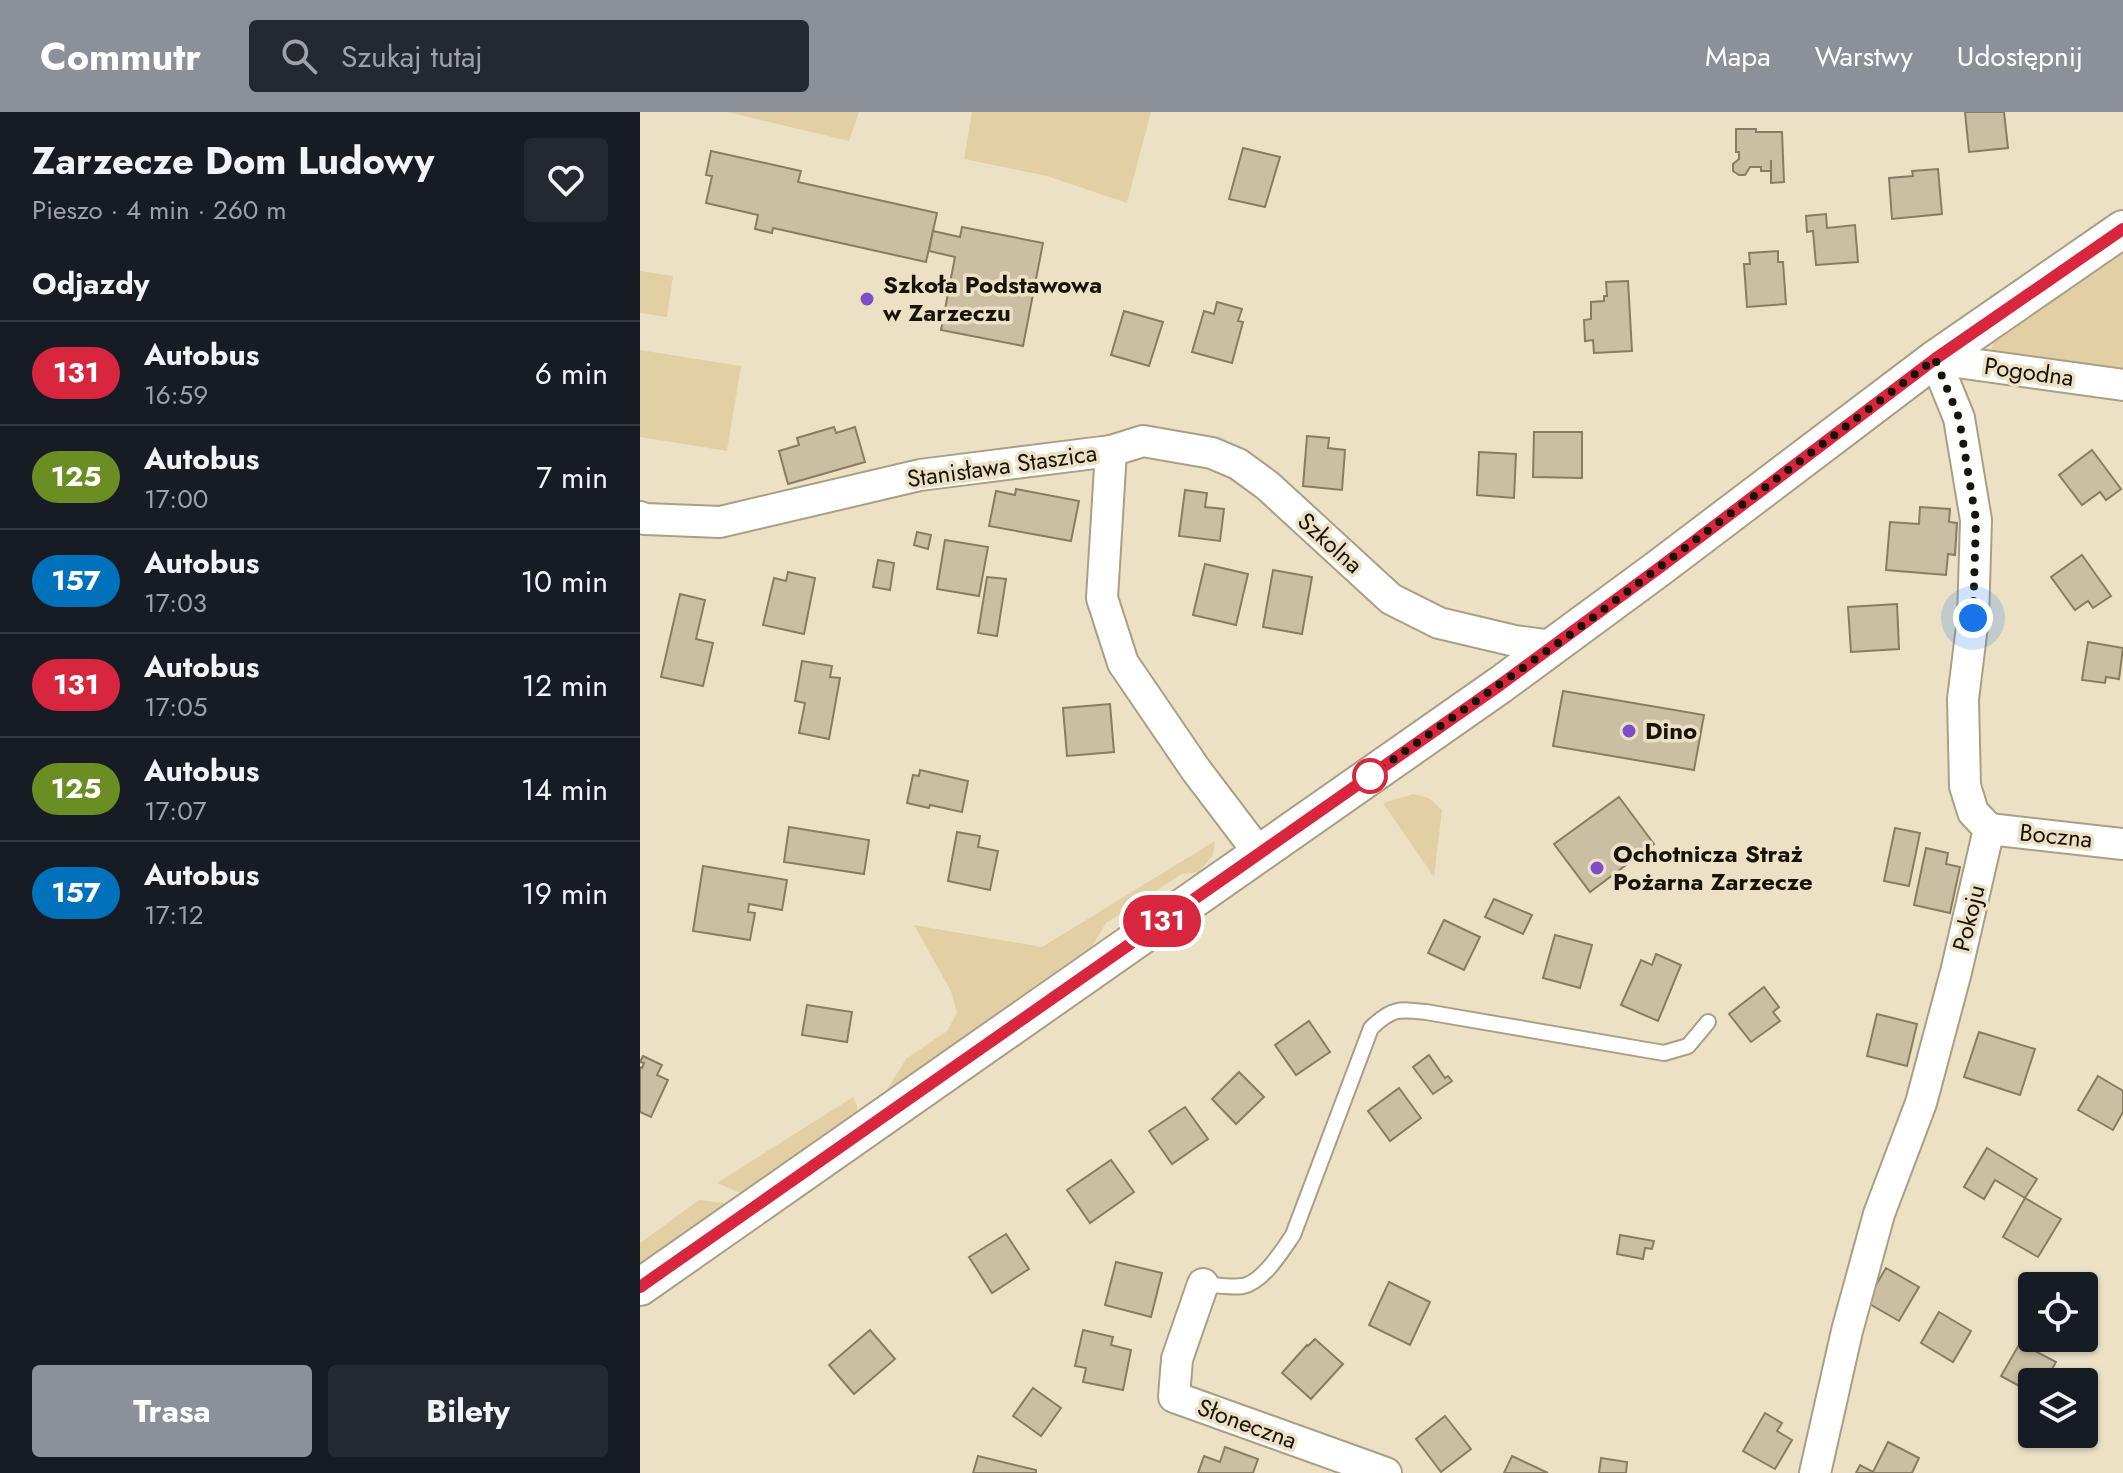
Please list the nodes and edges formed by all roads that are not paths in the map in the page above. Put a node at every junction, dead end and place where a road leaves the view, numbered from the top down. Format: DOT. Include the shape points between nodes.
graph roads {
  1 [pos="2123,229"];
  2 [pos="1935,359"];
  3 [pos="2123,385"];
  4 [pos="1111,451"];
  5 [pos="640,517"];
  6 [pos="1553,646"];
  7 [pos="1989,829"];
  8 [pos="2123,844"];
  9 [pos="1259,853"];
  10 [pos="1708,1022"];
  11 [pos="1203,1284"];
  12 [pos="640,1287"];
  13 [pos="1386,1473"];
  14 [pos="1815,1473"];
  1 -- 2 [label="street"];
  2 -- 3 [label="street, Pogodna"];
  2 -- 6 [label="street"];
  2 -- 7 [label="street" via="1959,418 1976,520 1973,618 1963,699 1965,786 1973,812"];
  4 -- 5 [label="street, Stanisława Staszica" via="920,475 720,522"];
  4 -- 6 [label="street, Szkolna" via="1143,441 1212,453 1238,464 1391,599 1439,623"];
  4 -- 9 [label="street, Stanisława Staszica" via="1102,598 1123,663"];
  6 -- 9 [label="street"];
  7 -- 8 [label="street, Boczna"];
  7 -- 14 [label="street, Pokoju" via="1921,1103 1879,1214 1847,1331"];
  9 -- 12 [label="street"];
  10 -- 11 [label="lane" via="1688,1046 1664,1053 1426,1012 1399,1009 1383,1017 1371,1028 1286,1246 1254,1282"];
  11 -- 13 [label="street, Słoneczna" via="1177,1359 1174,1397"];
}
